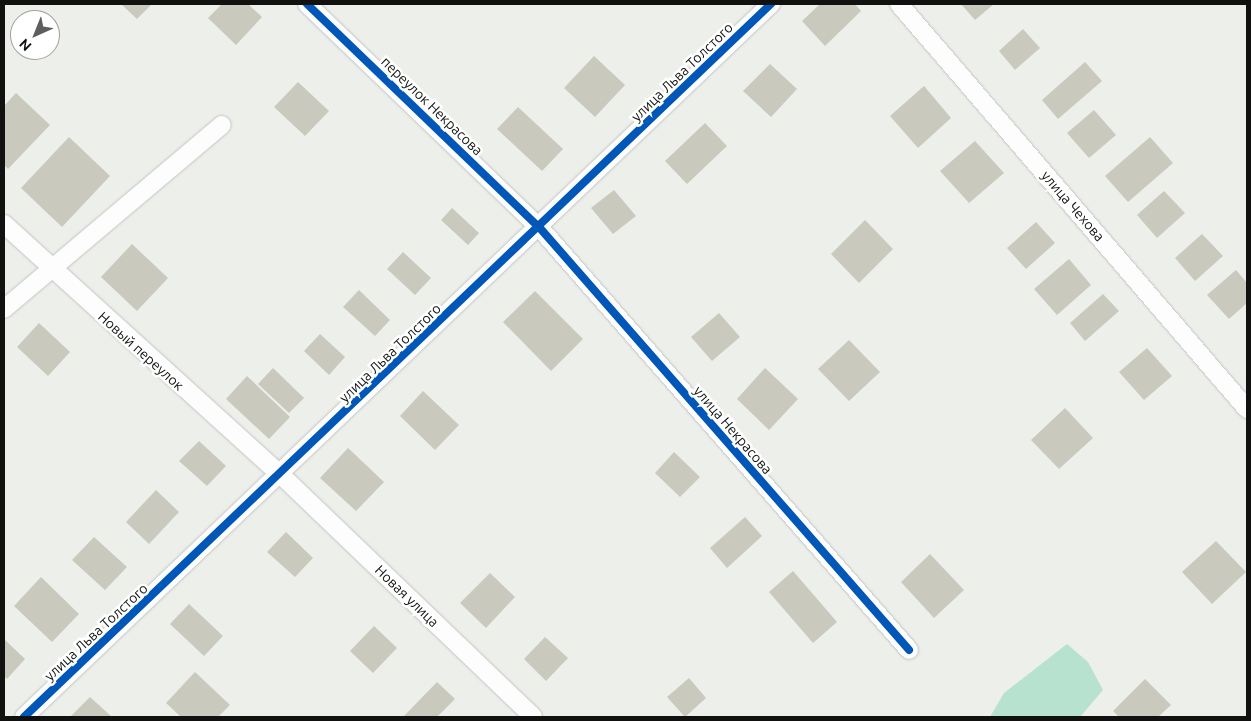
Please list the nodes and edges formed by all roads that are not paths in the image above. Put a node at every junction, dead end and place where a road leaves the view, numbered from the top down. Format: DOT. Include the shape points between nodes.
graph roads {
  1 [pos="307,4"];
  2 [pos="771,4"];
  3 [pos="899,4"];
  4 [pos="222,125"];
  5 [pos="4,224"];
  6 [pos="539,226"];
  7 [pos="50,269"];
  8 [pos="4,309"];
  9 [pos="1247,409"];
  10 [pos="281,475"];
  11 [pos="909,650"];
  12 [pos="27,716"];
  13 [pos="532,717"];
  1 -- 6 [label="street, переулок Некрасова"];
  2 -- 6 [label="street, улица Льва Толстого"];
  3 -- 9 [label="street, улица Чехова"];
  4 -- 7 [label="street"];
  5 -- 7 [label="street, Новый переулок"];
  6 -- 10 [label="street, улица Льва Толстого"];
  6 -- 11 [label="street, улица Некрасова"];
  7 -- 8 [label="street"];
  7 -- 10 [label="street, Новый переулок"];
  10 -- 12 [label="street, улица Льва Толстого"];
  10 -- 13 [label="street, Новая улица"];
}
